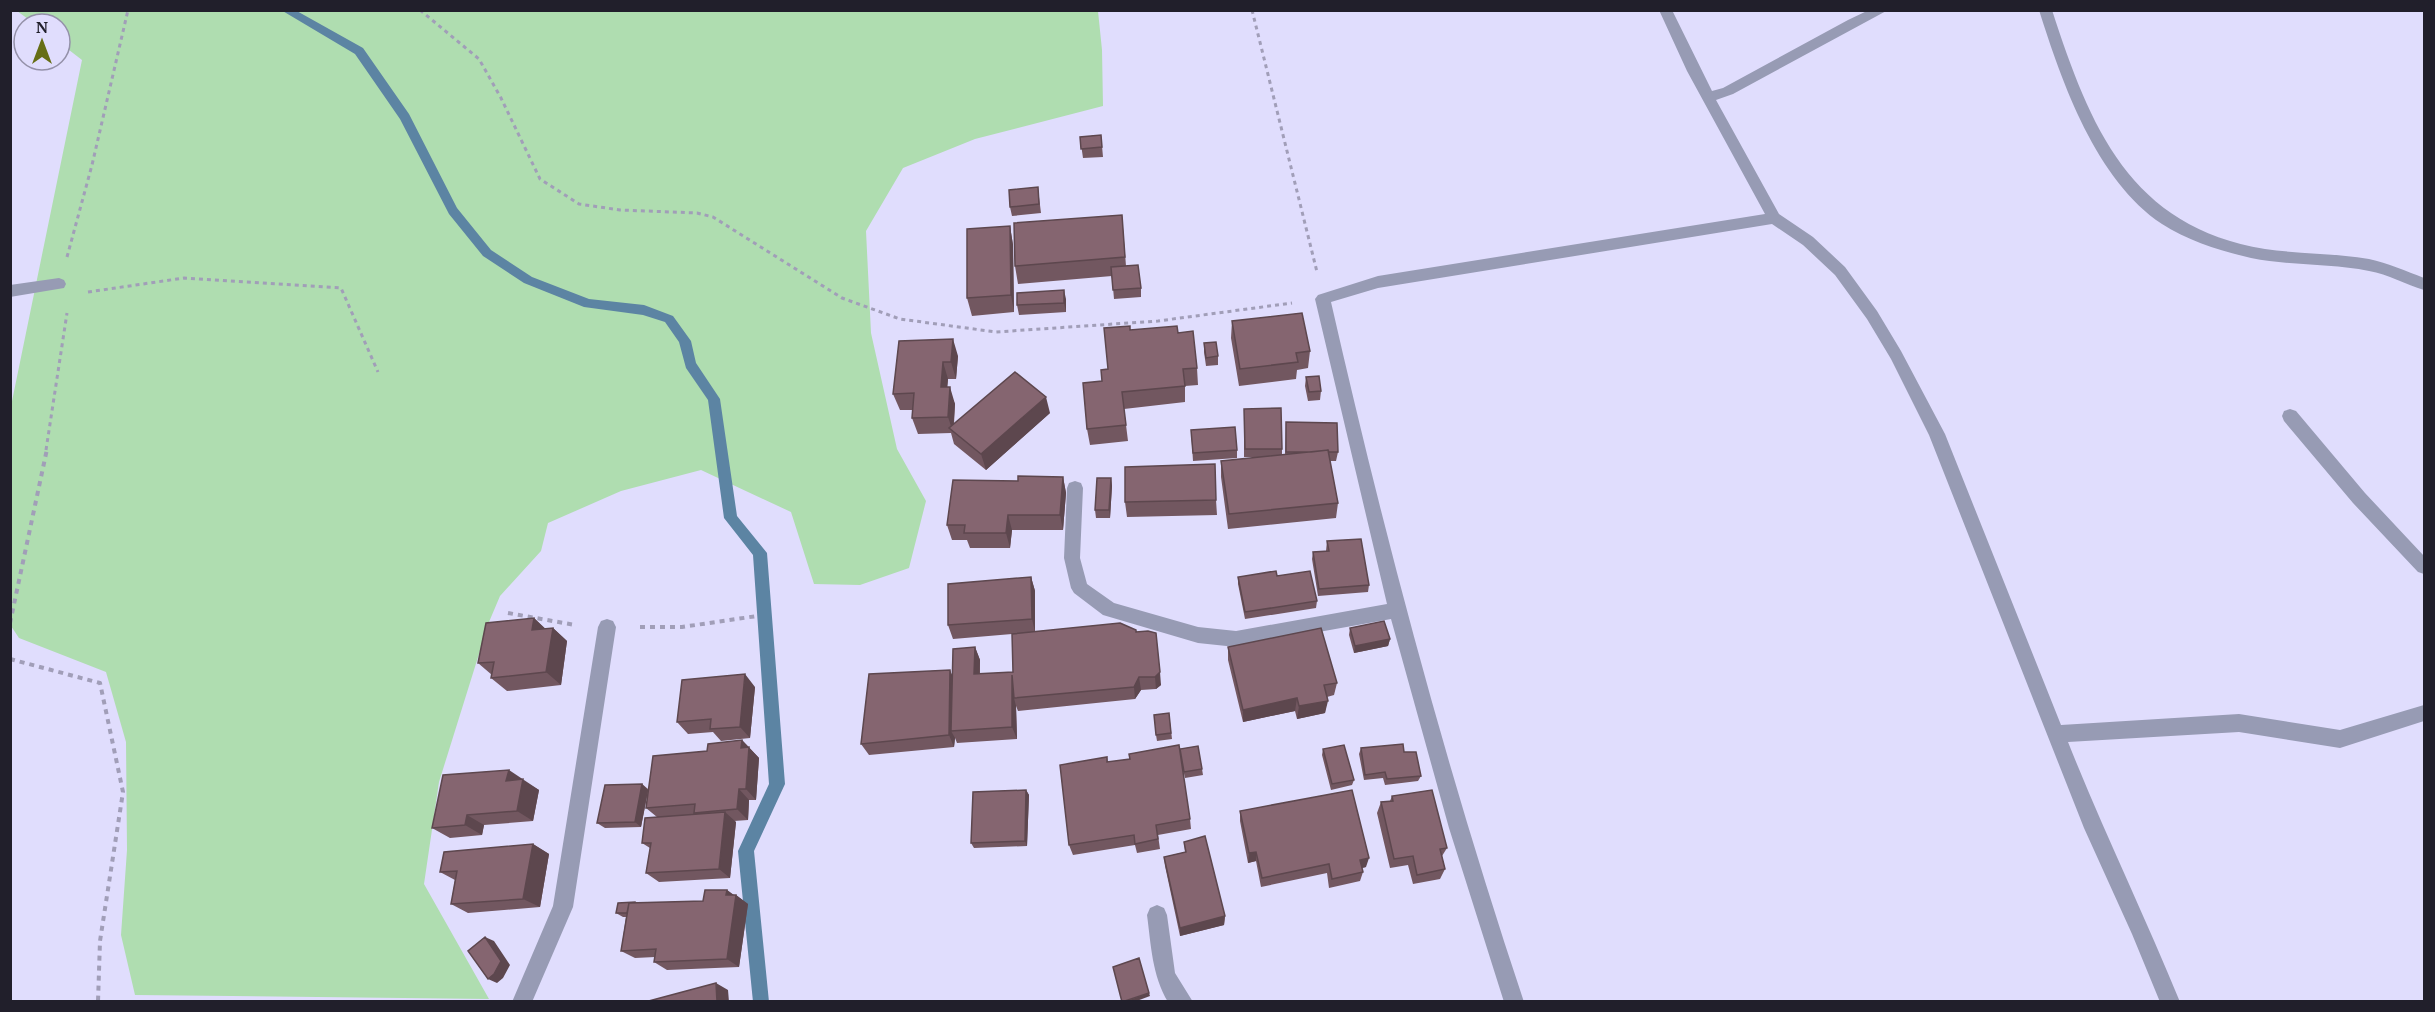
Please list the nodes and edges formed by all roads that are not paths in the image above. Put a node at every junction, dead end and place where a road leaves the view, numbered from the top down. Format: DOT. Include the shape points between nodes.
graph roads {
  1 [pos="1665,10"];
  2 [pos="1882,10"];
  3 [pos="2045,10"];
  4 [pos="1709,97"];
  5 [pos="1774,218"];
  6 [pos="2424,284"];
  7 [pos="64,289"];
  8 [pos="10,291"];
  9 [pos="2290,416"];
  10 [pos="1075,488"];
  11 [pos="2424,567"];
  12 [pos="1396,610"];
  13 [pos="607,627"];
  14 [pos="2424,713"];
  15 [pos="2057,734"];
  16 [pos="1157,915"];
  17 [pos="522,1002"];
  18 [pos="1183,1002"];
  19 [pos="1514,1002"];
  20 [pos="2170,1002"];
  1 -- 4 [label="street"];
  2 -- 4 [label="street" via="1728,91"];
  3 -- 6 [label="street" via="2064,66 2115,167 2165,218 2188,231 2253,252 2371,266"];
  4 -- 5 [label="street"];
  5 -- 12 [label="street" via="1378,282 1323,299"];
  5 -- 15 [label="street" via="1808,241 1840,271 1896,355 1937,434"];
  7 -- 8 [label="street"];
  9 -- 11 [label="street"];
  10 -- 12 [label="street" via="1072,558 1080,588 1109,609 1198,635 1236,639"];
  12 -- 19 [label="street" via="1475,888"];
  13 -- 17 [label="street" via="563,907"];
  14 -- 15 [label="street" via="2340,739 2239,723"];
  15 -- 20 [label="street" via="2093,828"];
  16 -- 18 [label="street" via="1166,978"];
}
